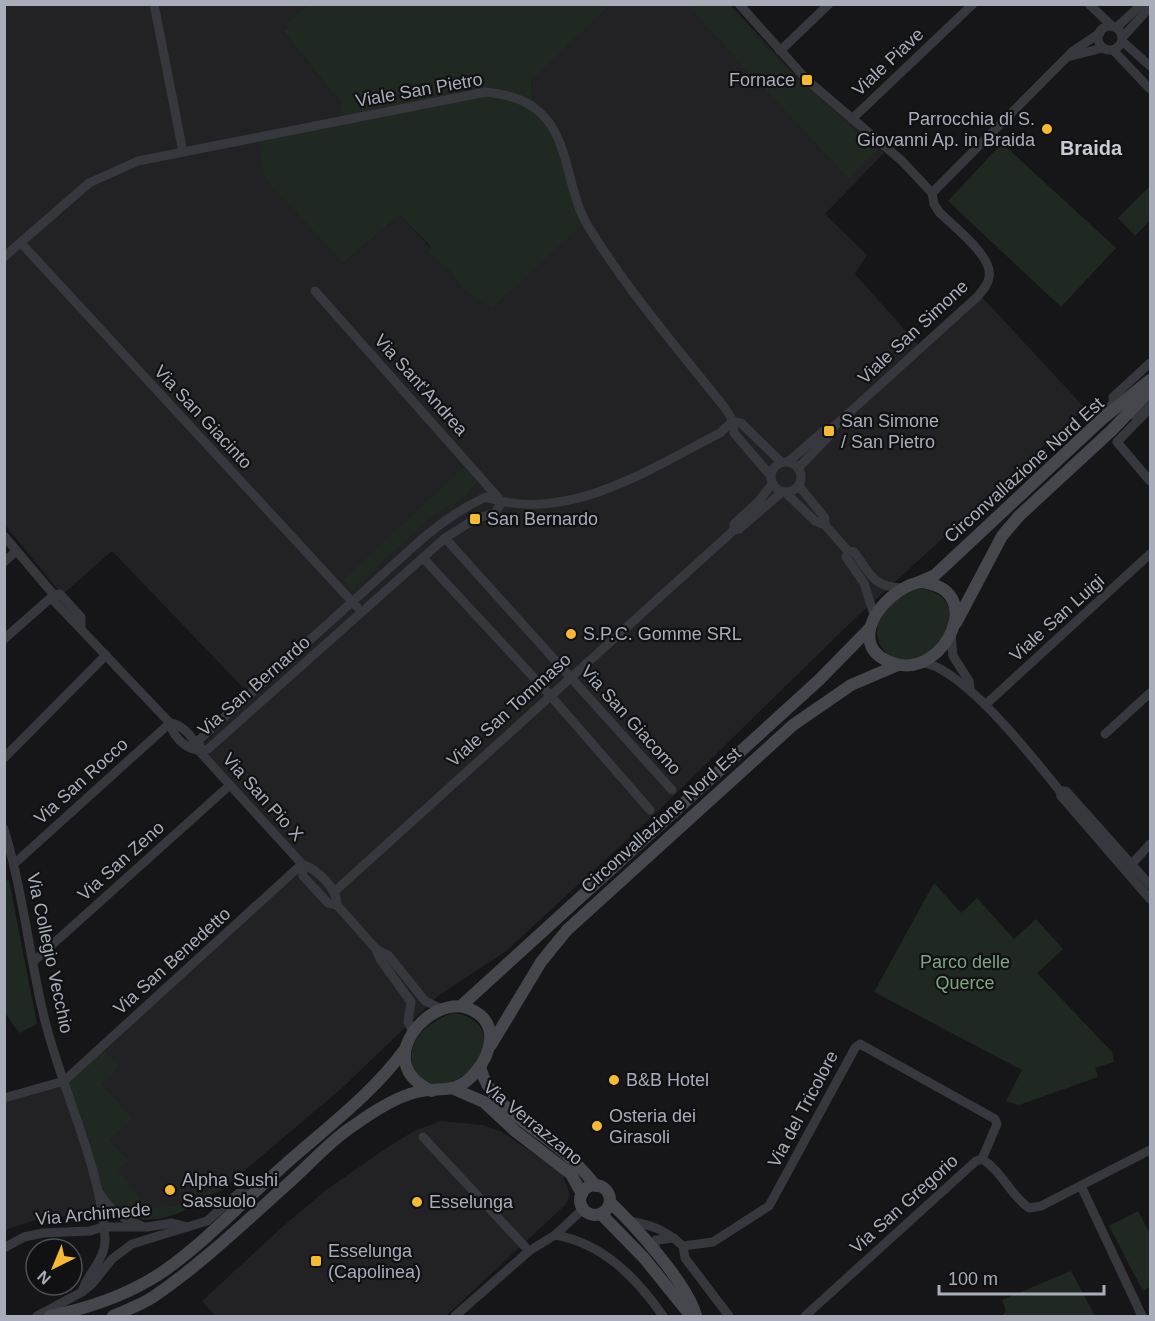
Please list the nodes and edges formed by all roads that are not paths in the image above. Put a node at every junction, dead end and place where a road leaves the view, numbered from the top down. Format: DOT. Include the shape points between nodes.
graph roads {
  1 [pos="154,4"];
  2 [pos="739,4"];
  3 [pos="829,4"];
  4 [pos="973,4"];
  5 [pos="1088,4"];
  6 [pos="1142,4"];
  7 [pos="1150,7"];
  8 [pos="1114,27"];
  9 [pos="1101,31"];
  10 [pos="1122,40"];
  11 [pos="1108,49"];
  12 [pos="780,51"];
  13 [pos="1071,56"];
  14 [pos="1150,66"];
  15 [pos="1150,89"];
  16 [pos="852,119"];
  17 [pos="183,152"];
  18 [pos="932,193"];
  19 [pos="21,243"];
  20 [pos="4,257"];
  21 [pos="315,291"];
  22 [pos="1150,363"];
  23 [pos="1150,380"];
  24 [pos="1150,389"];
  25 [pos="1150,399"];
  26 [pos="1150,408"];
  27 [pos="1102,419"];
  28 [pos="733,421"];
  29 [pos="829,431"];
  30 [pos="1115,436"];
  31 [pos="785,462"];
  32 [pos="798,468"];
  33 [pos="771,480"];
  34 [pos="1150,481"];
  35 [pos="799,486"];
  36 [pos="784,493"];
  37 [pos="502,502"];
  38 [pos="825,525"];
  39 [pos="734,530"];
  40 [pos="4,536"];
  41 [pos="445,538"];
  42 [pos="16,551"];
  43 [pos="848,551"];
  44 [pos="1150,554"];
  45 [pos="423,558"];
  46 [pos="4,562"];
  47 [pos="919,582"];
  48 [pos="902,588"];
  49 [pos="54,595"];
  50 [pos="352,603"];
  51 [pos="362,613"];
  52 [pos="874,615"];
  53 [pos="870,628"];
  54 [pos="953,628"];
  55 [pos="4,639"];
  56 [pos="106,655"];
  57 [pos="921,662"];
  58 [pos="898,665"];
  59 [pos="570,676"];
  60 [pos="970,688"];
  61 [pos="1150,693"];
  62 [pos="549,694"];
  63 [pos="985,705"];
  64 [pos="170,723"];
  65 [pos="1105,734"];
  66 [pos="200,752"];
  67 [pos="4,758"];
  68 [pos="230,785"];
  69 [pos="672,790"];
  70 [pos="1060,791"];
  71 [pos="650,810"];
  72 [pos="4,829"];
  73 [pos="1100,842"];
  74 [pos="1150,844"];
  75 [pos="1131,862"];
  76 [pos="15,863"];
  77 [pos="302,864"];
  78 [pos="1129,874"];
  79 [pos="1150,885"];
  80 [pos="334,892"];
  81 [pos="1150,899"];
  82 [pos="338,905"];
  83 [pos="376,949"];
  84 [pos="34,962"];
  85 [pos="461,1006"];
  86 [pos="442,1010"];
  87 [pos="413,1032"];
  88 [pos="490,1046"];
  89 [pos="406,1048"];
  90 [pos="480,1067"];
  91 [pos="64,1081"];
  92 [pos="454,1089"];
  93 [pos="432,1091"];
  94 [pos="4,1098"];
  95 [pos="423,1137"];
  96 [pos="1150,1150"];
  97 [pos="982,1159"];
  98 [pos="96,1186"];
  99 [pos="596,1186"];
  100 [pos="1081,1186"];
  101 [pos="252,1194"];
  102 [pos="582,1194"];
  103 [pos="610,1202"];
  104 [pos="583,1209"];
  105 [pos="601,1214"];
  106 [pos="629,1221"];
  107 [pos="103,1227"];
  108 [pos="147,1227"];
  109 [pos="188,1227"];
  110 [pos="555,1235"];
  111 [pos="674,1238"];
  112 [pos="683,1246"];
  113 [pos="4,1248"];
  114 [pos="529,1251"];
  115 [pos="654,1252"];
  116 [pos="84,1286"];
  117 [pos="84,1290"];
  118 [pos="73,1297"];
  119 [pos="696,1316"];
  120 [pos="37,1317"];
  121 [pos="50,1317"];
  122 [pos="113,1317"];
  123 [pos="455,1317"];
  124 [pos="663,1317"];
  125 [pos="729,1317"];
  126 [pos="805,1317"];
  127 [pos="1142,1317"];
  1 -- 17 [label="street"];
  2 -- 12 [label="street, Viale San Simone"];
  3 -- 12 [label="street"];
  4 -- 16 [label="street, Viale Piave"];
  5 -- 8 [label="street"];
  5 -- 9 [label="street"];
  6 -- 8 [label="street"];
  7 -- 10 [label="street"];
  8 -- 9 [label="street"];
  8 -- 10 [label="street"];
  9 -- 11 [label="street" via="1098,39"];
  9 -- 13 [label="street"];
  10 -- 11 [label="street"];
  10 -- 14 [label="street"];
  11 -- 13 [label="street"];
  11 -- 15 [label="street"];
  12 -- 16 [label="street, Viale San Simone"];
  13 -- 18 [label="street"];
  16 -- 18 [label="street, Viale San Simone" via="902,161"];
  17 -- 19 [label="street, Viale San Pietro" via="138,161 89,183"];
  17 -- 28 [label="street, Viale San Pietro" via="486,92 527,102 546,118 556,134 587,224 655,321"];
  18 -- 29 [label="street, Viale San Simone" via="939,212 984,256 990,275 986,285"];
  19 -- 20 [label="street, Viale San Pietro"];
  19 -- 50 [label="street, Via San Giacinto"];
  21 -- 37 [label="street, Via Sant'Andrea"];
  22 -- 27 [label="street" via="1113,397 1114,402"];
  23 -- 27 [label="main road, Circonvallazione Nord Est"];
  24 -- 30 [label="main road, Circonvallazione Nord Est"];
  25 -- 30 [label="street" via="1119,427"];
  26 -- 30 [label="street"];
  27 -- 47 [label="main road, Circonvallazione Nord Est" via="935,575"];
  28 -- 31 [label="street, Viale San Pietro" via="741,423"];
  28 -- 33 [label="street, Viale San Pietro" via="734,433"];
  28 -- 37 [label="street, Via San Bernardo" via="720,433 603,491 557,503"];
  29 -- 31 [label="street, Viale San Simone" via="825,430"];
  29 -- 32 [label="street, Viale San Simone" via="829,436"];
  30 -- 34 [label="street"];
  30 -- 54 [label="main road, Circonvallazione Nord Est" via="1019,516 1002,536"];
  31 -- 32 [label="street"];
  31 -- 33 [label="street" via="774,467"];
  32 -- 35 [label="street"];
  33 -- 36 [label="street"];
  33 -- 39 [label="street, Viale San Tommaso" via="759,501 734,524"];
  35 -- 36 [label="street"];
  35 -- 38 [label="street" via="825,518"];
  36 -- 38 [label="street"];
  36 -- 39 [label="street, Viale San Tommaso"];
  37 -- 41 [label="street, Via San Bernardo" via="495,513 475,519"];
  37 -- 50 [label="street, Via San Bernardo" via="486,497 435,527"];
  38 -- 43 [label="street"];
  39 -- 59 [label="street, Viale San Tommaso"];
  40 -- 42 [label="street, Via San Pio X"];
  41 -- 45 [label="street, Via San Bernardo"];
  41 -- 59 [label="street, Via San Giacomo"];
  42 -- 46 [label="street"];
  42 -- 49 [label="street, Via San Pio X"];
  43 -- 48 [label="street" via="854,552 882,586"];
  43 -- 52 [label="street" via="846,557 864,583"];
  44 -- 63 [label="street, Viale San Luigi"];
  45 -- 51 [label="street, Via San Bernardo"];
  45 -- 62 [label="street"];
  47 -- 48 [label="main road"];
  47 -- 54 [label="main road" via="934,584 950,596 956,613"];
  48 -- 52 [label="main road" via="880,605"];
  49 -- 55 [label="street"];
  49 -- 56 [label="street, Via San Pio X" via="60,594 81,617 81,627"];
  50 -- 51 [label="street, Via San Giacinto"];
  50 -- 66 [label="street, Via San Bernardo" via="199,740"];
  51 -- 66 [label="street, Via San Bernardo"];
  52 -- 53 [label="main road"];
  53 -- 58 [label="main road" via="875,650"];
  53 -- 85 [label="main road, Circonvallazione Nord Est" via="819,680"];
  54 -- 57 [label="main road" via="945,643"];
  54 -- 60 [label="street" via="953,656"];
  56 -- 64 [label="street, Via San Pio X"];
  56 -- 67 [label="street"];
  57 -- 58 [label="main road"];
  57 -- 60 [label="street"];
  58 -- 88 [label="main road, Circonvallazione Nord Est" via="851,685 793,725 567,930 541,962"];
  59 -- 62 [label="street, Viale San Tommaso"];
  59 -- 69 [label="street, Via San Giacomo"];
  60 -- 63 [label="street"];
  61 -- 65 [label="street"];
  62 -- 71 [label="street"];
  62 -- 80 [label="street, Viale San Tommaso"];
  63 -- 70 [label="street"];
  64 -- 66 [label="street, Via San Pio X" via="179,725"];
  64 -- 76 [label="street, Via San Rocco"];
  66 -- 68 [label="street, Via San Pio X"];
  68 -- 77 [label="street, Via San Pio X"];
  68 -- 84 [label="street, Via San Zeno"];
  70 -- 73 [label="street" via="1071,810"];
  70 -- 75 [label="street" via="1066,791"];
  72 -- 76 [label="street, Via Collegio Vecchio"];
  73 -- 75 [label="street" via="1125,862"];
  73 -- 78 [label="street"];
  74 -- 75 [label="street"];
  75 -- 78 [label="street"];
  75 -- 79 [label="street"];
  76 -- 84 [label="street, Via Collegio Vecchio"];
  77 -- 80 [label="street, Via San Pio X" via="312,868"];
  77 -- 82 [label="street, Via San Pio X" via="303,876 328,903"];
  77 -- 91 [label="street, Via San Benedetto"];
  78 -- 81 [label="street"];
  80 -- 82 [label="street, Via San Pio X"];
  82 -- 83 [label="street, Via San Pio X"];
  83 -- 86 [label="street, Via San Pio X" via="389,956 425,1001"];
  83 -- 87 [label="street, Via San Pio X" via="411,1002 408,1022"];
  84 -- 91 [label="street, Via Collegio Vecchio" via="44,1018"];
  85 -- 86 [label="main road"];
  85 -- 88 [label="main road" via="485,1021"];
  86 -- 87 [label="main road" via="429,1016"];
  87 -- 89 [label="main road"];
  88 -- 90 [label="main road, Circonvallazione Nord Est"];
  89 -- 93 [label="main road" via="403,1059 407,1070"];
  89 -- 101 [label="main road" via="342,1113"];
  90 -- 92 [label="main road, Circonvallazione Nord Est"];
  90 -- 99 [label="main road, Via Verrazzano" via="501,1103 573,1160"];
  91 -- 94 [label="street"];
  91 -- 98 [label="street, Via Collegio Vecchio"];
  92 -- 93 [label="main road"];
  92 -- 102 [label="main road, Via Verrazzano" via="484,1102 566,1169"];
  93 -- 122 [label="main road" via="394,1101 352,1126 191,1269 152,1297"];
  95 -- 114 [label="street"];
  96 -- 100 [label="street, Via San Gregorio"];
  97 -- 100 [label="street, Via San Gregorio" via="990,1163 1029,1208"];
  97 -- 112 [label="street, Via del Tricolore" via="997,1124 995,1119 860,1044 769,1206 713,1242"];
  97 -- 126 [label="street, Via San Gregorio"];
  98 -- 107 [label="street, Via Collegio Vecchio"];
  98 -- 108 [label="street, Via Collegio Vecchio" via="115,1212"];
  99 -- 102 [label="main road, Via Verrazzano"];
  99 -- 103 [label="main road, Via Verrazzano" via="606,1191"];
  100 -- 127 [label="street"];
  101 -- 109 [label="street" via="239,1193 207,1221"];
  101 -- 121 [label="main road" via="163,1271 124,1293"];
  102 -- 104 [label="main road, Via Verrazzano"];
  103 -- 105 [label="main road"];
  103 -- 106 [label="main road, Via Verrazzano"];
  104 -- 105 [label="main road" via="593,1215"];
  104 -- 110 [label="street"];
  105 -- 119 [label="main road, Via Verrazzano" via="644,1258 686,1310"];
  106 -- 111 [label="street" via="651,1224"];
  106 -- 115 [label="main road, Via Verrazzano"];
  107 -- 108 [label="street, Via Archimede"];
  107 -- 113 [label="street, Via Archimede" via="24,1237"];
  107 -- 116 [label="street, Via Collegio Vecchio" via="102,1258"];
  108 -- 109 [label="street, Via Archimede" via="172,1223"];
  109 -- 117 [label="street" via="132,1244 112,1259"];
  110 -- 114 [label="street"];
  110 -- 124 [label="street" via="583,1242 609,1257 635,1281"];
  111 -- 112 [label="street"];
  111 -- 115 [label="street" via="656,1240"];
  112 -- 125 [label="street" via="685,1258"];
  114 -- 123 [label="street"];
  115 -- 119 [label="main road, Via Verrazzano" via="693,1305"];
  118 -- 120 [label="street"];
}
